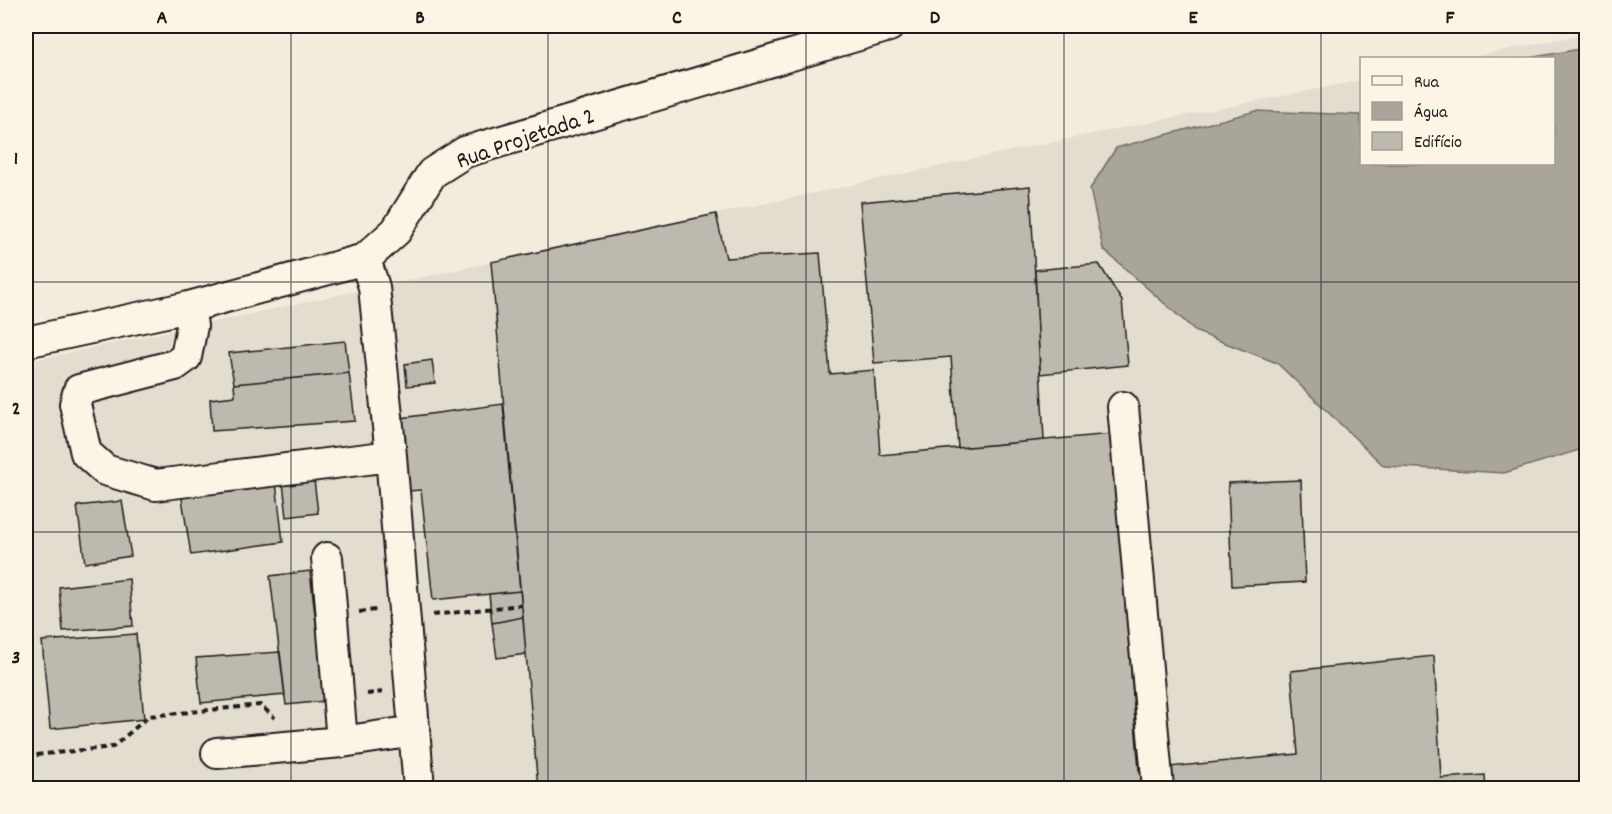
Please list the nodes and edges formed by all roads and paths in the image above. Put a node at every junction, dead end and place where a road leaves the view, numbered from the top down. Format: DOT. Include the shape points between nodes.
graph roads {
  1 [pos="889,26"];
  2 [pos="365,259"];
  3 [pos="189,307"];
  4 [pos="26,342"];
  5 [pos="1123,407"];
  6 [pos="391,456"];
  7 [pos="327,558"];
  8 [pos="521,605"];
  9 [pos="425,616"];
  10 [pos="415,731"];
  11 [pos="342,742"];
  12 [pos="217,753"];
  13 [pos="419,789"];
  14 [pos="1158,789"];
  1 -- 2 [label="street, Rua Projetada 2" via="465,152 432,173 396,231"];
  2 -- 3 [label="street, Rua Projetada 2"];
  2 -- 6 [label="street" via="374,287"];
  3 -- 4 [label="street, Rua Projetada 2"];
  3 -- 6 [label="street" via="192,326 186,357 175,365 79,390 75,404 86,453 105,470 156,484"];
  5 -- 14 [label="street"];
  6 -- 10 [label="street"];
  7 -- 11 [label="street"];
  8 -- 9 [label="path"];
  10 -- 11 [label="street"];
  10 -- 13 [label="street"];
  11 -- 12 [label="street"];
}
